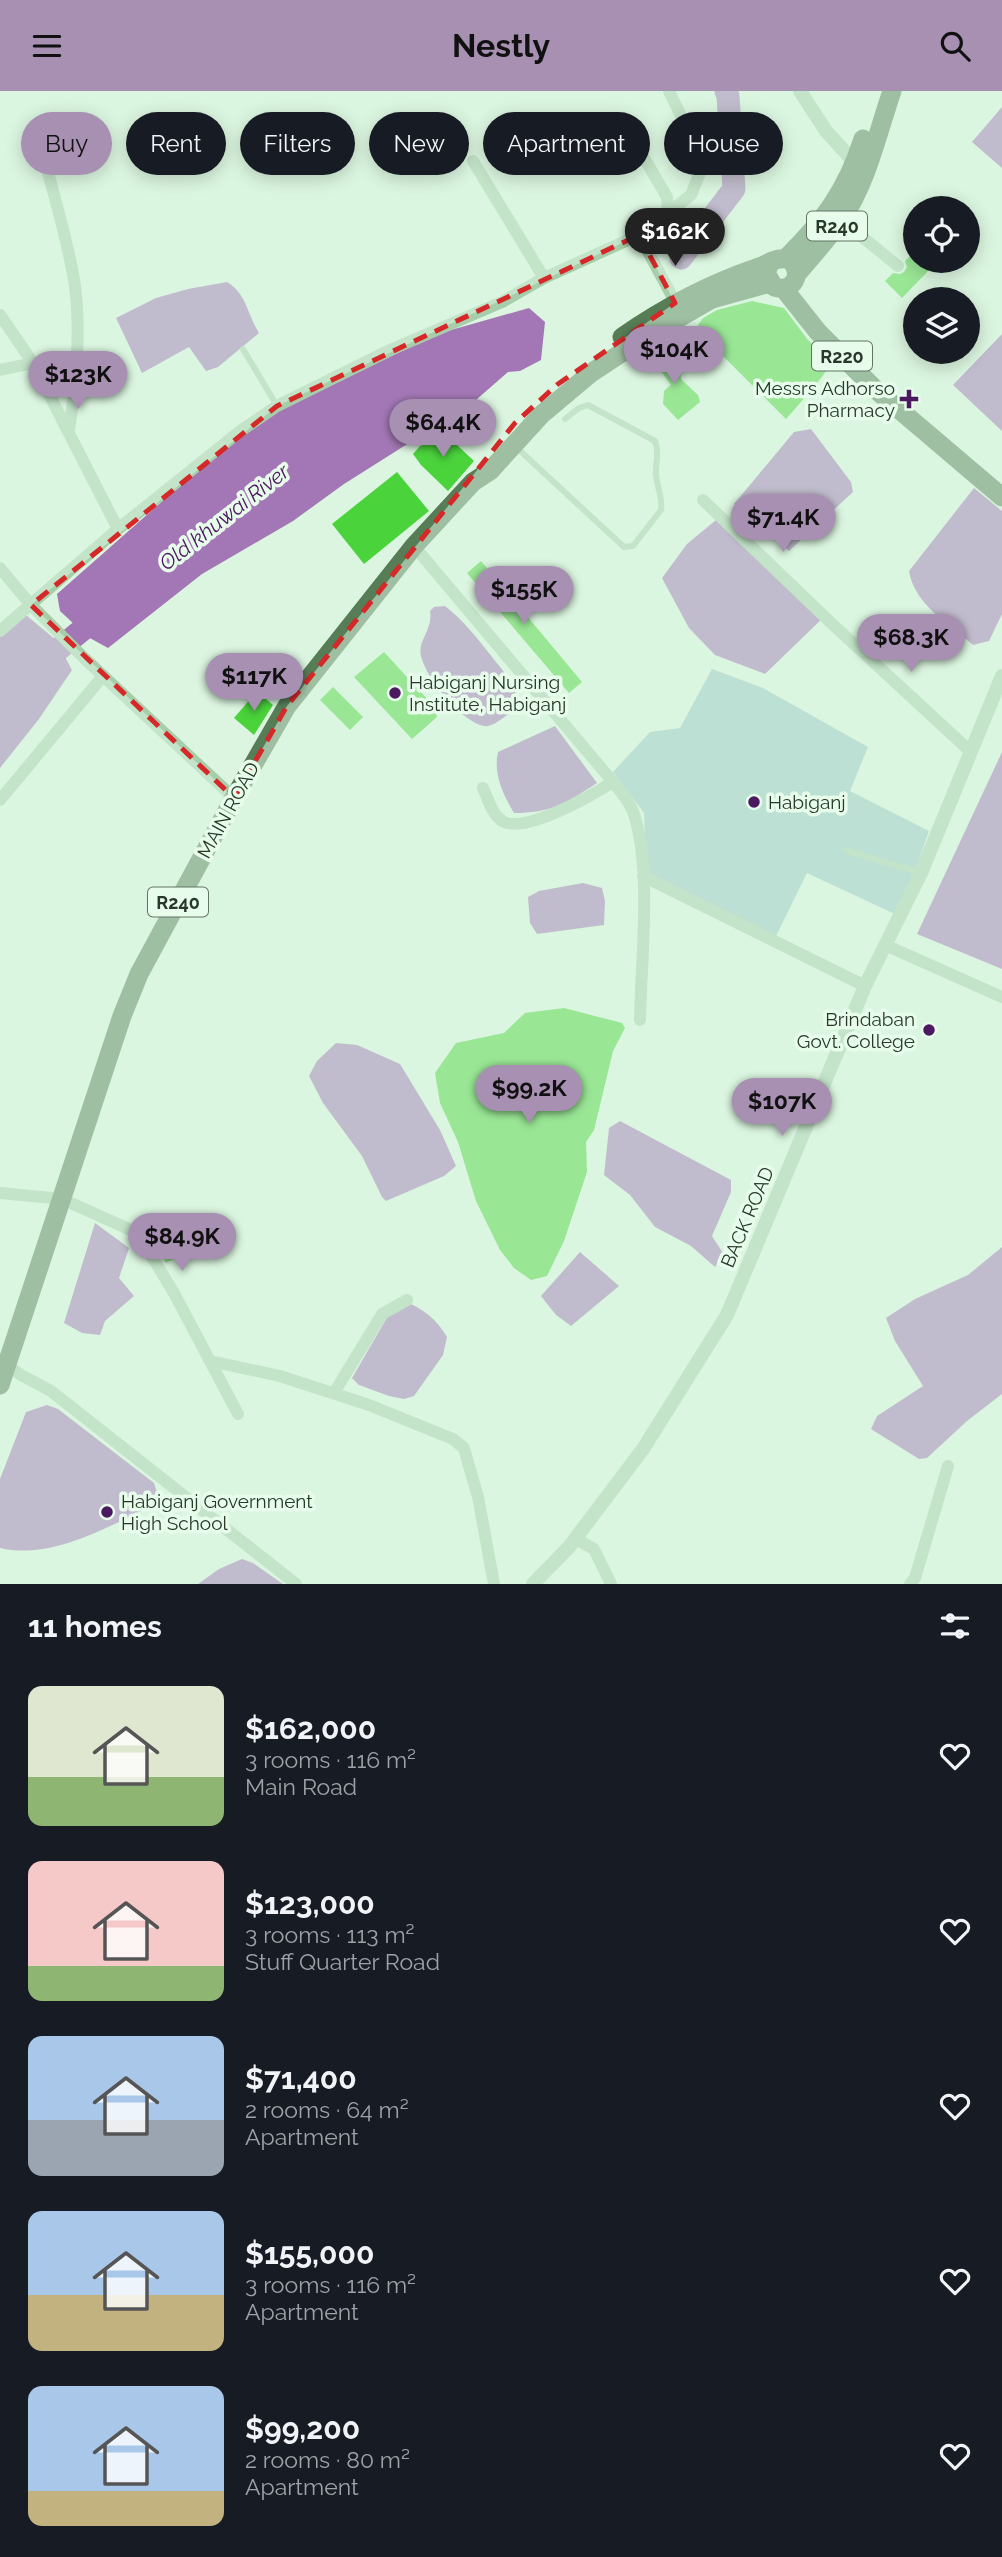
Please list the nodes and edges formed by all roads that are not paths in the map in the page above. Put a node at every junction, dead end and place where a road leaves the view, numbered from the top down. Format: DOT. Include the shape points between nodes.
graph roads {
  1 [pos="669,91"];
  2 [pos="800,91"];
  3 [pos="879,91"];
  4 [pos="892,91"];
  5 [pos="473,161"];
  6 [pos="855,163"];
  7 [pos="650,168"];
  8 [pos="48,175"];
  9 [pos="668,213"];
  10 [pos="835,215"];
  11 [pos="639,236"];
  12 [pos="777,261"];
  13 [pos="898,266"];
  14 [pos="544,278"];
  15 [pos="786,283"];
  16 [pos="679,309"];
  17 [pos="0,315"];
  18 [pos="243,349"];
  19 [pos="33,363"];
  20 [pos="0,370"];
  21 [pos="276,406"];
  22 [pos="565,419"];
  23 [pos="69,430"];
  24 [pos="513,444"];
  25 [pos="473,482"];
  26 [pos="1002,497"];
  27 [pos="703,501"];
  28 [pos="118,529"];
  29 [pos="414,546"];
  30 [pos="0,568"];
  31 [pos="31,605"];
  32 [pos="0,631"];
  33 [pos="103,676"];
  34 [pos="1002,676"];
  35 [pos="971,752"];
  36 [pos="614,782"];
  37 [pos="483,788"];
  38 [pos="234,798"];
  39 [pos="0,800"];
  40 [pos="847,851"];
  41 [pos="921,873"];
  42 [pos="643,876"];
  43 [pos="885,945"];
  44 [pos="865,986"];
  45 [pos="1002,997"];
  46 [pos="640,1020"];
  47 [pos="0,1193"];
  48 [pos="62,1199"];
  49 [pos="407,1300"];
  50 [pos="211,1361"];
  51 [pos="4,1362"];
  52 [pos="0,1385"];
  53 [pos="334,1393"];
  54 [pos="238,1414"];
  55 [pos="948,1466"];
  56 [pos="576,1539"];
  57 [pos="296,1584"];
  58 [pos="494,1584"];
  59 [pos="533,1584"];
  60 [pos="611,1584"];
  61 [pos="910,1584"];
  1 -- 9 [label="street" via="694,141 701,170 691,195"];
  2 -- 6 [label="street" via="826,131"];
  3 -- 6 [label="main road, MAIN ROAD / R240"];
  4 -- 10 [label="main road, MAIN ROAD / R240" via="867,170"];
  5 -- 14 [label="street"];
  6 -- 10 [label="main road, MAIN ROAD / R240"];
  7 -- 9 [label="street" via="667,197"];
  8 -- 23 [label="street" via="75,286 76,383"];
  9 -- 11 [label="street"];
  10 -- 12 [label="main road, MAIN ROAD / R240"];
  10 -- 13 [label="street"];
  10 -- 15 [label="main road, MAIN ROAD / R240"];
  11 -- 14 [label="street"];
  11 -- 16 [label="street"];
  12 -- 15 [label="main road, R240" via="793,264"];
  12 -- 15 [label="main road" via="766,273"];
  12 -- 16 [label="main road, MAIN ROAD / R240" via="726,278"];
  14 -- 21 [label="street" via="502,302"];
  15 -- 16 [label="main road, MAIN ROAD / R240"];
  15 -- 26 [label="main road, R220" via="818,332 875,389"];
  16 -- 24 [label="main road, MAIN ROAD / R240" via="591,373"];
  16 -- 25 [label="main road, MAIN ROAD / R240" via="599,354 532,407 480,463"];
  17 -- 19 [label="street"];
  18 -- 21 [label="lane"];
  19 -- 20 [label="street"];
  19 -- 23 [label="street"];
  21 -- 28 [label="street"];
  22 -- 24 [label="lane" via="588,405 655,441 661,510 633,547 624,547"];
  23 -- 28 [label="street"];
  24 -- 25 [label="main road, MAIN ROAD / R240" via="490,471"];
  25 -- 29 [label="main road, MAIN ROAD / R240"];
  27 -- 35 [label="street"];
  28 -- 31 [label="street"];
  29 -- 36 [label="street"];
  29 -- 38 [label="main road, MAIN ROAD / R240" via="287,706"];
  30 -- 31 [label="street"];
  31 -- 32 [label="street"];
  31 -- 33 [label="street"];
  33 -- 38 [label="street"];
  33 -- 39 [label="street"];
  34 -- 35 [label="street, BACK ROAD"];
  35 -- 41 [label="street, BACK ROAD"];
  36 -- 37 [label="street" via="581,802 509,824 495,812"];
  36 -- 42 [label="street" via="633,812"];
  38 -- 48 [label="main road, MAIN ROAD / R240" via="139,974"];
  40 -- 41 [label="lane"];
  41 -- 43 [label="street, BACK ROAD"];
  42 -- 44 [label="street"];
  42 -- 46 [label="street"];
  43 -- 44 [label="street, BACK ROAD"];
  43 -- 45 [label="street"];
  44 -- 56 [label="street, BACK ROAD" via="727,1315 643,1448"];
  47 -- 48 [label="street"];
  48 -- 50 [label="street" via="133,1231"];
  48 -- 51 [label="main road, MAIN ROAD / R240"];
  49 -- 53 [label="street" via="382,1314"];
  50 -- 53 [label="street"];
  50 -- 54 [label="street"];
  51 -- 52 [label="main road, MAIN ROAD / R240"];
  51 -- 57 [label="street" via="51,1391"];
  53 -- 58 [label="street" via="453,1439 464,1448"];
  55 -- 61 [label="street"];
  56 -- 59 [label="street, BACK ROAD"];
  56 -- 60 [label="street" via="594,1549"];
}
